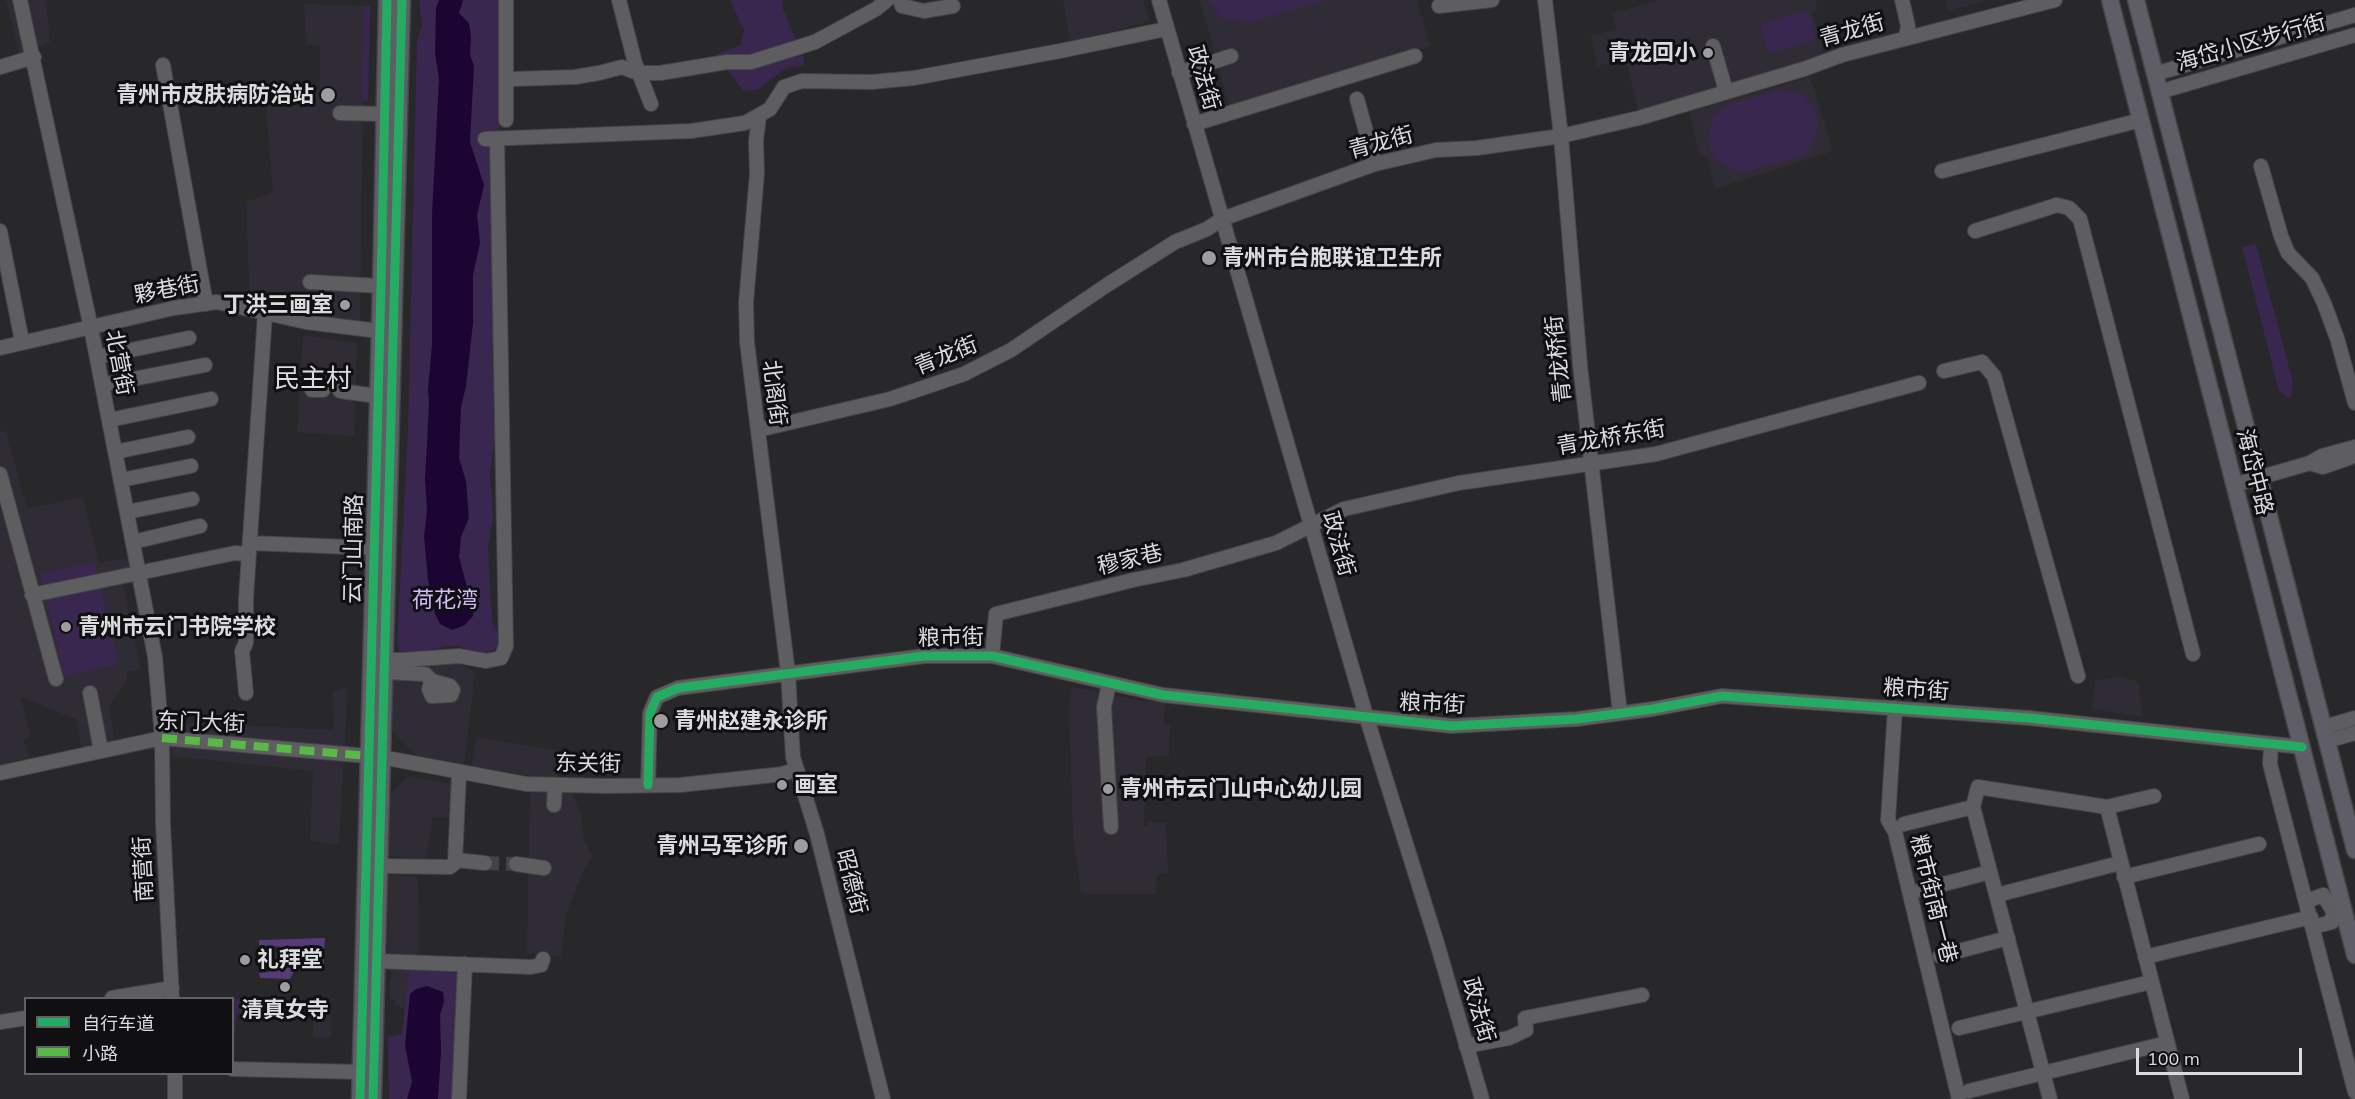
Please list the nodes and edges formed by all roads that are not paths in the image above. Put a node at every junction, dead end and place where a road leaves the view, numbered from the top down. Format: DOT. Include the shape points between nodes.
graph roads {
  1 [pos="20,0"];
  2 [pos="387,0"];
  3 [pos="402,0"];
  4 [pos="506,0"];
  5 [pos="619,0"];
  6 [pos="887,0"];
  7 [pos="900,0"];
  8 [pos="1159,0"];
  9 [pos="1492,0"];
  10 [pos="1545,0"];
  11 [pos="1902,0"];
  12 [pos="2055,0"];
  13 [pos="2110,0"];
  14 [pos="2136,0"];
  15 [pos="953,6"];
  16 [pos="1438,6"];
  17 [pos="2355,15"];
  18 [pos="1166,29"];
  19 [pos="2355,35"];
  20 [pos="1906,38"];
  21 [pos="1713,46"];
  22 [pos="1231,56"];
  23 [pos="1415,56"];
  24 [pos="34,57"];
  25 [pos="163,65"];
  26 [pos="0,67"];
  27 [pos="638,73"];
  28 [pos="1179,73"];
  29 [pos="2154,74"];
  30 [pos="506,81"];
  31 [pos="1726,91"];
  32 [pos="2159,92"];
  33 [pos="1357,99"];
  34 [pos="651,105"];
  35 [pos="340,113"];
  36 [pos="392,114"];
  37 [pos="759,116"];
  38 [pos="507,120"];
  39 [pos="2141,120"];
  40 [pos="1194,124"];
  41 [pos="1561,136"];
  42 [pos="1375,164"];
  43 [pos="2261,166"];
  44 [pos="1942,171"];
  45 [pos="1222,219"];
  46 [pos="0,231"];
  47 [pos="1975,231"];
  48 [pos="310,282"];
  49 [pos="381,286"];
  50 [pos="206,304"];
  51 [pos="265,314"];
  52 [pos="91,327"];
  53 [pos="379,331"];
  54 [pos="189,338"];
  55 [pos="20,343"];
  56 [pos="0,348"];
  57 [pos="97,357"];
  58 [pos="205,365"];
  59 [pos="1944,371"];
  60 [pos="1918,383"];
  61 [pos="102,386"];
  62 [pos="340,391"];
  63 [pos="377,396"];
  64 [pos="211,399"];
  65 [pos="2355,403"];
  66 [pos="109,420"];
  67 [pos="758,430"];
  68 [pos="189,436"];
  69 [pos="2355,447"];
  70 [pos="115,452"];
  71 [pos="2355,453"];
  72 [pos="2310,463"];
  73 [pos="1591,465"];
  74 [pos="191,466"];
  75 [pos="0,474"];
  76 [pos="2259,477"];
  77 [pos="121,480"];
  78 [pos="2234,485"];
  79 [pos="192,499"];
  80 [pos="127,512"];
  81 [pos="200,526"];
  82 [pos="1311,526"];
  83 [pos="133,542"];
  84 [pos="249,548"];
  85 [pos="374,548"];
  86 [pos="139,572"];
  87 [pos="32,595"];
  88 [pos="2193,654"];
  89 [pos="992,656"];
  90 [pos="384,666"];
  91 [pos="788,674"];
  92 [pos="2078,676"];
  93 [pos="56,679"];
  94 [pos="432,681"];
  95 [pos="1109,684"];
  96 [pos="90,693"];
  97 [pos="246,693"];
  98 [pos="1895,708"];
  99 [pos="1620,713"];
  100 [pos="2355,718"];
  101 [pos="1366,719"];
  102 [pos="2355,733"];
  103 [pos="2326,734"];
  104 [pos="162,738"];
  105 [pos="2271,744"];
  106 [pos="2302,747"];
  107 [pos="101,751"];
  108 [pos="375,757"];
  109 [pos="796,769"];
  110 [pos="459,773"];
  111 [pos="0,774"];
  112 [pos="555,784"];
  113 [pos="648,785"];
  114 [pos="2154,796"];
  115 [pos="554,805"];
  116 [pos="1973,807"];
  117 [pos="2107,807"];
  118 [pos="1904,824"];
  119 [pos="1110,827"];
  120 [pos="2259,844"];
  121 [pos="2355,850"];
  122 [pos="455,860"];
  123 [pos="485,863"];
  124 [pos="516,864"];
  125 [pos="2116,864"];
  126 [pos="379,866"];
  127 [pos="544,868"];
  128 [pos="1990,872"];
  129 [pos="2124,877"];
  130 [pos="1921,890"];
  131 [pos="1996,895"];
  132 [pos="2307,901"];
  133 [pos="2338,910"];
  134 [pos="2312,922"];
  135 [pos="2008,938"];
  136 [pos="2355,955"];
  137 [pos="1940,956"];
  138 [pos="2145,957"];
  139 [pos="543,959"];
  140 [pos="376,961"];
  141 [pos="465,964"];
  142 [pos="2151,982"];
  143 [pos="172,993"];
  144 [pos="368,994"];
  145 [pos="1642,994"];
  146 [pos="132,997"];
  147 [pos="2027,1011"];
  148 [pos="24,1018"];
  149 [pos="0,1022"];
  150 [pos="1959,1028"];
  151 [pos="2167,1043"];
  152 [pos="1467,1046"];
  153 [pos="234,1069"];
  154 [pos="360,1072"];
  155 [pos="2043,1073"];
  156 [pos="176,1075"];
  157 [pos="2355,1092"];
  158 [pos="1964,1095"];
  159 [pos="175,1099"];
  160 [pos="360,1099"];
  161 [pos="373,1099"];
  162 [pos="459,1099"];
  163 [pos="883,1099"];
  164 [pos="1482,1099"];
  165 [pos="2050,1099"];
  166 [pos="2182,1099"];
  1 -- 24 [label="street, 北营街"];
  2 -- 36 [label="main road, 云门山南路"];
  3 -- 36 [label="main road, 云门山南路"];
  4 -- 38 [label="street"];
  5 -- 27 [label="street"];
  6 -- 27 [label="street" via="815,42 751,62"];
  7 -- 15 [label="street" via="902,6 924,11"];
  8 -- 18 [label="street, 政法街"];
  9 -- 16 [label="street"];
  10 -- 41 [label="street, 青龙桥街"];
  11 -- 20 [label="street" via="1908,26"];
  12 -- 20 [label="street, 青龙街"];
  13 -- 39 [label="main road, 海岱中路"];
  14 -- 29 [label="main road, 海岱中路"];
  17 -- 29 [label="street, 海岱小区步行街"];
  18 -- 28 [label="street, 政法街"];
  18 -- 37 [label="street" via="914,78 802,81 784,87 770,109"];
  19 -- 32 [label="street, 海岱小区步行街"];
  20 -- 31 [label="street, 青龙街"];
  21 -- 31 [label="street"];
  22 -- 28 [label="street"];
  23 -- 40 [label="street"];
  24 -- 26 [label="street"];
  24 -- 52 [label="street, 北营街"];
  25 -- 50 [label="street"];
  27 -- 30 [label="street" via="622,67 583,75"];
  27 -- 34 [label="street"];
  28 -- 40 [label="street, 政法街"];
  29 -- 32 [label="main road, 海岱中路"];
  31 -- 41 [label="street, 青龙街" via="1639,118"];
  32 -- 76 [label="main road, 海岱中路"];
  33 -- 42 [label="street"];
  35 -- 36 [label="street"];
  36 -- 49 [label="main road, 云门山南路"];
  36 -- 90 [label="main road, 云门山南路"];
  37 -- 67 [label="street, 北阁街" via="746,303 748,367"];
  37 -- 90 [label="street" via="745,123 691,131 491,139 499,146 506,646 501,658 486,661 459,656"];
  39 -- 44 [label="street"];
  39 -- 78 [label="main road, 海岱中路"];
  40 -- 45 [label="street, 政法街"];
  41 -- 42 [label="street, 青龙街" via="1436,150"];
  41 -- 73 [label="street, 青龙桥街"];
  42 -- 45 [label="street, 青龙街"];
  43 -- 65 [label="street" via="2288,253 2312,278 2324,303"];
  45 -- 67 [label="street, 青龙街" via="1175,242 1011,350 964,374 890,399"];
  45 -- 82 [label="street, 政法街"];
  46 -- 55 [label="street"];
  47 -- 88 [label="street" via="2057,205 2069,208 2080,219"];
  48 -- 49 [label="street"];
  49 -- 53 [label="main road, 云门山南路"];
  50 -- 51 [label="street, 夥巷街" via="217,302"];
  50 -- 52 [label="street, 夥巷街"];
  51 -- 53 [label="street, 夥巷街"];
  51 -- 84 [label="street"];
  52 -- 55 [label="street, 夥巷街"];
  52 -- 57 [label="street, 北营街"];
  53 -- 63 [label="main road, 云门山南路"];
  54 -- 57 [label="street"];
  55 -- 56 [label="street, 夥巷街"];
  57 -- 61 [label="street, 北营街"];
  58 -- 61 [label="street"];
  59 -- 92 [label="street" via="1982,362 1994,376"];
  60 -- 73 [label="street, 青龙桥东街" via="1701,443"];
  61 -- 66 [label="street, 北营街"];
  62 -- 63 [label="street"];
  63 -- 85 [label="main road, 云门山南路"];
  64 -- 66 [label="street"];
  66 -- 70 [label="street, 北营街"];
  67 -- 91 [label="street, 北阁街"];
  68 -- 70 [label="street"];
  69 -- 72 [label="street"];
  70 -- 77 [label="street, 北营街"];
  71 -- 72 [label="street" via="2323,467"];
  72 -- 76 [label="street"];
  73 -- 82 [label="street, 青龙桥东街" via="1408,492 1344,508"];
  73 -- 99 [label="street, 青龙桥街"];
  74 -- 77 [label="street"];
  75 -- 87 [label="street"];
  76 -- 78 [label="street"];
  76 -- 103 [label="main road, 海岱中路"];
  77 -- 80 [label="street, 北营街"];
  78 -- 106 [label="main road, 海岱中路"];
  79 -- 80 [label="street"];
  80 -- 83 [label="street, 北营街"];
  81 -- 83 [label="street"];
  82 -- 89 [label="street, 穆家巷" via="1276,543 1183,570 996,614"];
  82 -- 101 [label="street, 政法街"];
  83 -- 86 [label="street, 北营街"];
  84 -- 85 [label="street"];
  84 -- 86 [label="street"];
  84 -- 97 [label="street" via="246,643 242,651"];
  85 -- 108 [label="main road, 云门山南路"];
  86 -- 87 [label="street"];
  86 -- 104 [label="street, 北营街" via="155,657"];
  87 -- 93 [label="street"];
  89 -- 91 [label="street, 粮市街" via="924,656"];
  89 -- 95 [label="street, 粮市街"];
  90 -- 94 [label="street" via="425,674"];
  90 -- 108 [label="main road, 云门山南路"];
  91 -- 109 [label="street, 昭德街"];
  91 -- 113 [label="street, 粮市街" via="678,688 657,697 650,713"];
  95 -- 101 [label="street, 粮市街" via="1163,695"];
  95 -- 119 [label="street" via="1104,707"];
  96 -- 107 [label="street"];
  98 -- 99 [label="street, 粮市街" via="1722,696"];
  98 -- 105 [label="street, 粮市街"];
  98 -- 158 [label="street, 粮市街南一巷" via="1888,820 1895,831"];
  99 -- 101 [label="street, 粮市街" via="1452,726"];
  100 -- 103 [label="street"];
  101 -- 152 [label="street, 政法街"];
  102 -- 103 [label="street"];
  103 -- 121 [label="main road, 海岱中路"];
  104 -- 107 [label="street, 东门大街"];
  104 -- 108 [label="street, 东门大街"];
  104 -- 143 [label="street, 南营街"];
  105 -- 106 [label="street, 粮市街"];
  105 -- 132 [label="street" via="2270,764"];
  106 -- 133 [label="main road, 海岱中路"];
  107 -- 111 [label="street, 东门大街"];
  108 -- 110 [label="street, 东关街"];
  108 -- 126 [label="main road, 云门山南路"];
  108 -- 144 [label="main road, 云门山南路"];
  109 -- 113 [label="street, 东关街" via="783,774"];
  109 -- 163 [label="street, 昭德街" via="817,834"];
  110 -- 112 [label="street, 东关街" via="526,784"];
  110 -- 122 [label="street"];
  112 -- 113 [label="street, 东关街"];
  112 -- 115 [label="street"];
  114 -- 117 [label="street"];
  116 -- 117 [label="street" via="1978,787"];
  116 -- 118 [label="street"];
  116 -- 128 [label="street"];
  117 -- 129 [label="street"];
  120 -- 129 [label="street"];
  122 -- 123 [label="street"];
  122 -- 126 [label="street" via="450,867"];
  124 -- 127 [label="street"];
  125 -- 131 [label="street"];
  126 -- 140 [label="main road, 云门山南路"];
  128 -- 130 [label="street"];
  128 -- 131 [label="street"];
  129 -- 138 [label="street"];
  131 -- 135 [label="street"];
  132 -- 133 [label="street" via="2323,895"];
  132 -- 134 [label="street"];
  133 -- 134 [label="street" via="2332,922"];
  133 -- 136 [label="main road, 海岱中路"];
  134 -- 138 [label="street"];
  134 -- 157 [label="street"];
  135 -- 137 [label="street"];
  135 -- 147 [label="street"];
  138 -- 142 [label="street"];
  139 -- 141 [label="street" via="541,965 531,967"];
  140 -- 141 [label="street"];
  140 -- 144 [label="main road, 云门山南路"];
  141 -- 162 [label="street"];
  142 -- 147 [label="street"];
  142 -- 151 [label="street"];
  143 -- 146 [label="street"];
  144 -- 154 [label="main road, 云门山南路"];
  144 -- 161 [label="main road, 云门山南路"];
  145 -- 152 [label="street" via="1525,1018 1526,1030 1509,1038"];
  147 -- 150 [label="street"];
  147 -- 155 [label="street"];
  148 -- 149 [label="street"];
  151 -- 155 [label="street"];
  151 -- 166 [label="street"];
  152 -- 164 [label="street, 政法街"];
  153 -- 154 [label="street"];
  154 -- 160 [label="main road, 云门山南路"];
  155 -- 158 [label="street"];
  155 -- 165 [label="street"];
  156 -- 159 [label="street"];
}
